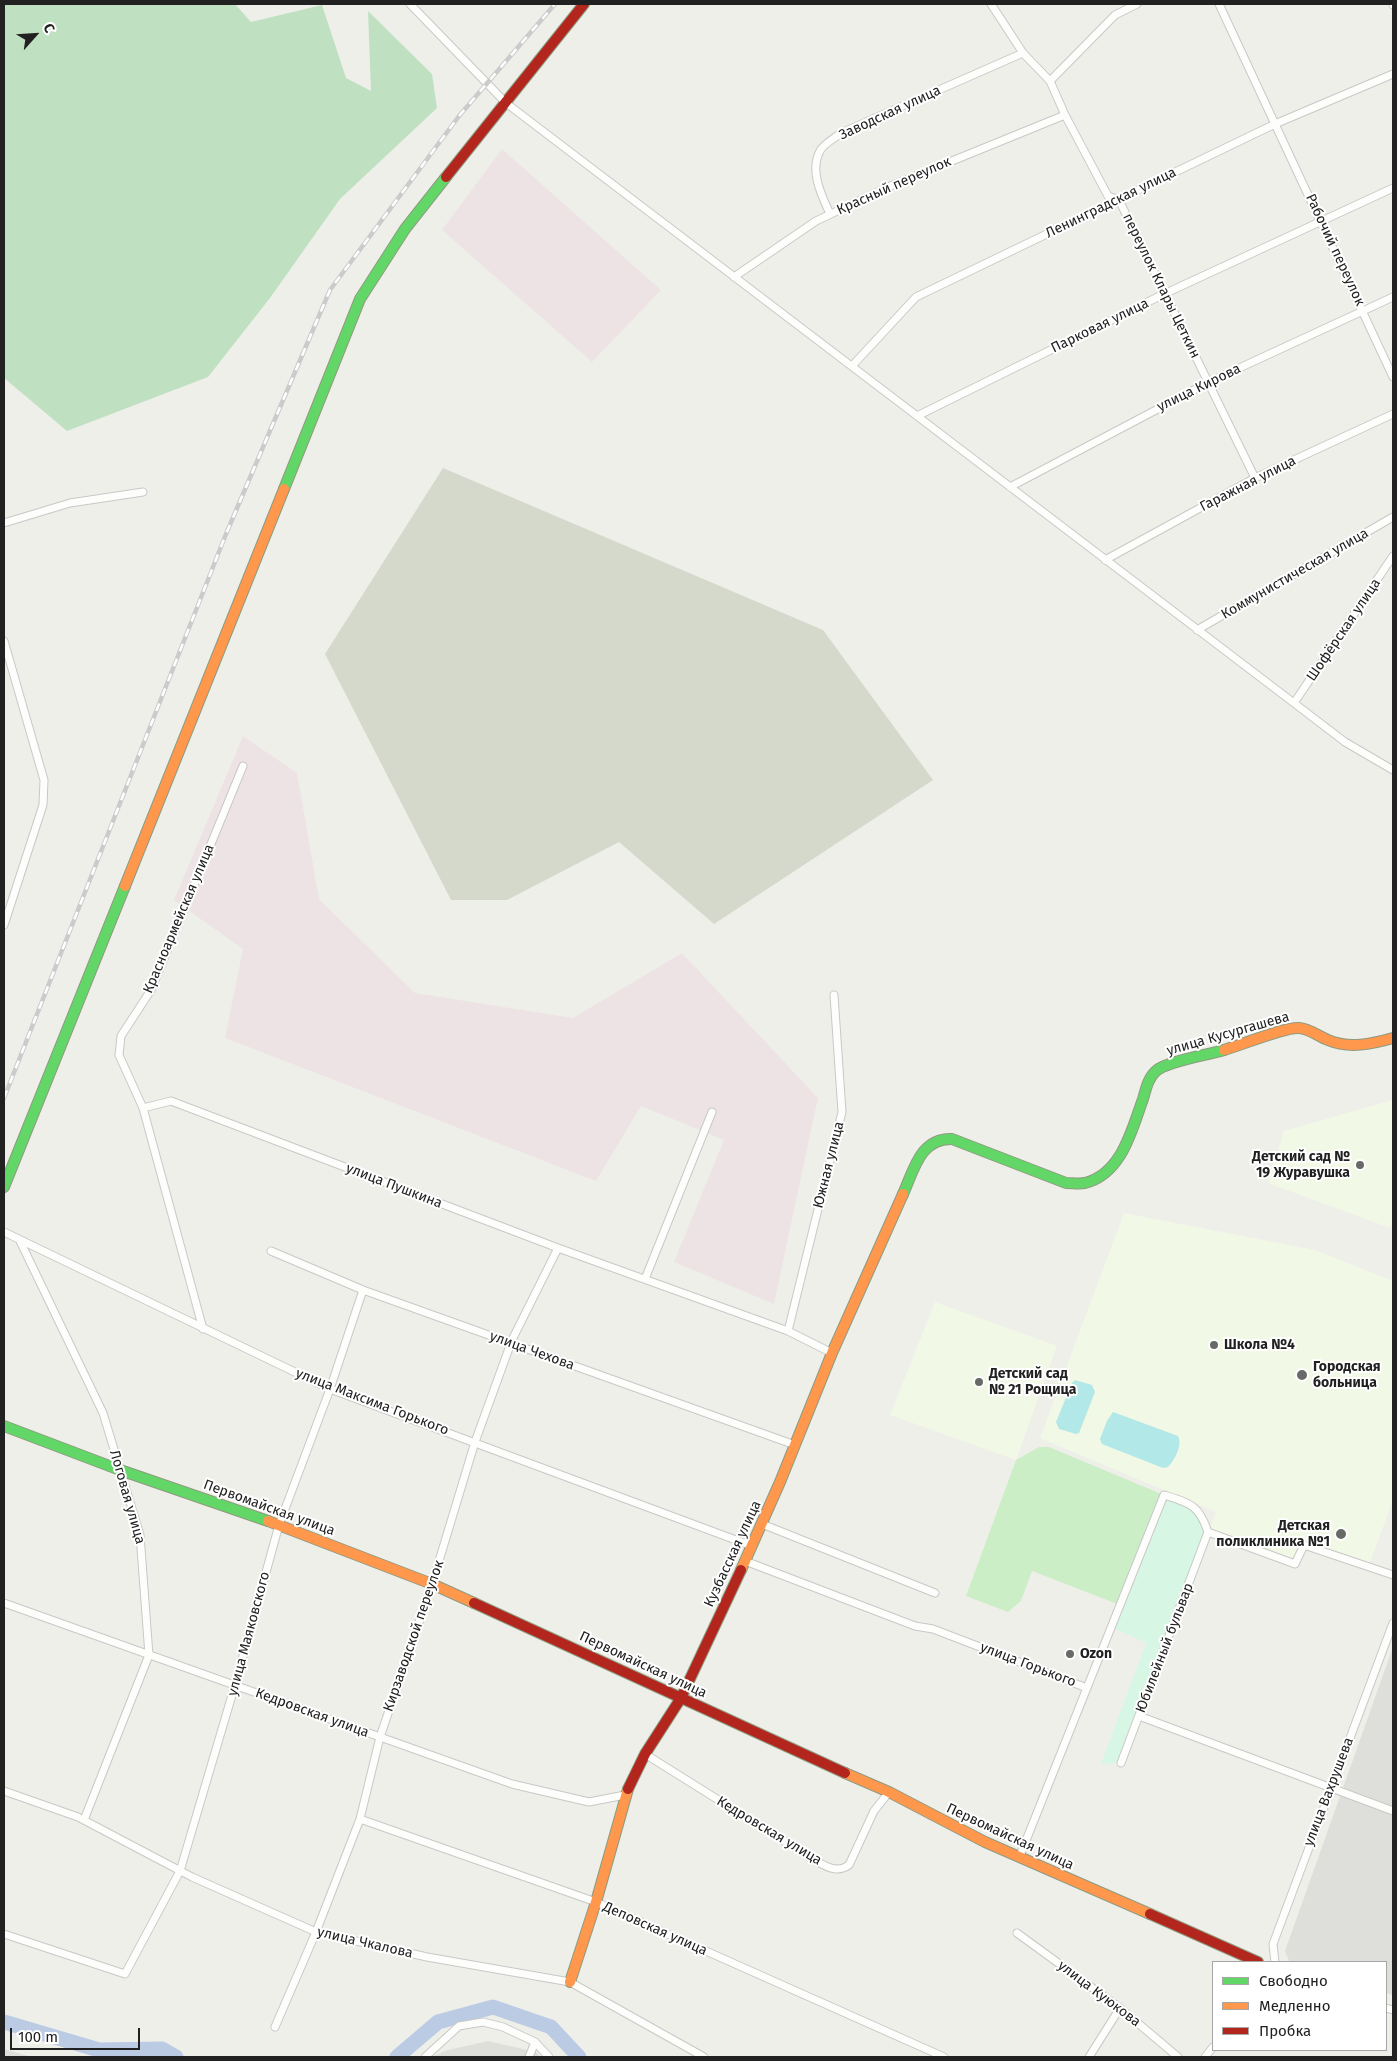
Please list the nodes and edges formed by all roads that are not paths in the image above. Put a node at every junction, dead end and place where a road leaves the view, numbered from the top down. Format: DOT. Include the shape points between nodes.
graph roads {
  1 [pos="410,4"];
  2 [pos="584,4"];
  3 [pos="990,4"];
  4 [pos="1137,4"];
  5 [pos="1219,4"];
  6 [pos="1023,52"];
  7 [pos="1393,74"];
  8 [pos="1050,81"];
  9 [pos="506,102"];
  10 [pos="1065,115"];
  11 [pos="1275,124"];
  12 [pos="1393,188"];
  13 [pos="1120,200"];
  14 [pos="830,214"];
  15 [pos="1321,220"];
  16 [pos="734,277"];
  17 [pos="1164,294"];
  18 [pos="1393,297"];
  19 [pos="1363,310"];
  20 [pos="852,366"];
  21 [pos="1393,377"];
  22 [pos="1209,382"];
  23 [pos="1393,414"];
  24 [pos="917,416"];
  25 [pos="1255,478"];
  26 [pos="1010,487"];
  27 [pos="143,492"];
  28 [pos="1393,516"];
  29 [pos="4,523"];
  30 [pos="1393,556"];
  31 [pos="1105,560"];
  32 [pos="1197,630"];
  33 [pos="4,641"];
  34 [pos="13,672"];
  35 [pos="4,674"];
  36 [pos="1294,704"];
  37 [pos="243,766"];
  38 [pos="1393,770"];
  39 [pos="4,925"];
  40 [pos="834,995"];
  41 [pos="1393,1038"];
  42 [pos="142,1108"];
  43 [pos="712,1112"];
  44 [pos="934,1141"];
  45 [pos="4,1186"];
  46 [pos="4,1232"];
  47 [pos="20,1241"];
  48 [pos="558,1248"];
  49 [pos="271,1251"];
  50 [pos="644,1279"];
  51 [pos="362,1290"];
  52 [pos="203,1329"];
  53 [pos="788,1331"];
  54 [pos="511,1344"];
  55 [pos="832,1354"];
  56 [pos="330,1389"];
  57 [pos="4,1426"];
  58 [pos="475,1442"];
  59 [pos="795,1445"];
  60 [pos="120,1470"];
  61 [pos="762,1524"];
  62 [pos="279,1525"];
  63 [pos="1208,1532"];
  64 [pos="752,1546"];
  65 [pos="746,1561"];
  66 [pos="1393,1576"];
  67 [pos="432,1584"];
  68 [pos="934,1593"];
  69 [pos="4,1603"];
  70 [pos="1393,1623"];
  71 [pos="149,1655"];
  72 [pos="235,1685"];
  73 [pos="1087,1688"];
  74 [pos="681,1698"];
  75 [pos="1139,1716"];
  76 [pos="380,1737"];
  77 [pos="645,1754"];
  78 [pos="1121,1763"];
  79 [pos="1332,1789"];
  80 [pos="4,1791"];
  81 [pos="889,1792"];
  82 [pos="624,1795"];
  83 [pos="1393,1811"];
  84 [pos="360,1819"];
  85 [pos="84,1820"];
  86 [pos="1020,1858"];
  87 [pos="180,1871"];
  88 [pos="596,1902"];
  89 [pos="316,1932"];
  90 [pos="1017,1933"];
  91 [pos="4,1934"];
  92 [pos="1256,1961"];
  93 [pos="1275,1961"];
  94 [pos="570,1982"];
  95 [pos="1120,2008"];
  96 [pos="275,2027"];
  97 [pos="534,2042"];
  98 [pos="425,2057"];
  99 [pos="529,2057"];
  100 [pos="549,2057"];
  101 [pos="704,2057"];
  102 [pos="944,2057"];
  103 [pos="1089,2057"];
  104 [pos="1178,2057"];
  1 -- 9 [label="street"];
  2 -- 9 [label="street"];
  3 -- 6 [label="street, переулок Клары Цеткин"];
  4 -- 8 [label="street" via="1115,15"];
  5 -- 11 [label="street, Рабочий переулок"];
  6 -- 8 [label="street, переулок Клары Цеткин"];
  6 -- 14 [label="street, Заводская улица" via="841,134 820,150 815,172"];
  7 -- 11 [label="street, Ленинградская улица"];
  8 -- 10 [label="street, переулок Клары Цеткин"];
  9 -- 16 [label="street"];
  9 -- 45 [label="street" via="405,229 360,299"];
  10 -- 13 [label="street, переулок Клары Цеткин" via="1108,196"];
  10 -- 14 [label="street, Красный переулок"];
  11 -- 13 [label="street, Ленинградская улица"];
  11 -- 15 [label="street, Рабочий переулок"];
  12 -- 15 [label="street, Парковая улица"];
  13 -- 17 [label="street, переулок Клары Цеткин"];
  13 -- 20 [label="street, Ленинградская улица" via="916,297"];
  14 -- 16 [label="street, Красный переулок"];
  15 -- 17 [label="street, Парковая улица"];
  15 -- 19 [label="street, Рабочий переулок"];
  16 -- 20 [label="street"];
  17 -- 22 [label="street, переулок Клары Цеткин"];
  17 -- 24 [label="street, Парковая улица"];
  18 -- 19 [label="street, улица Кирова"];
  19 -- 21 [label="street, Рабочий переулок"];
  19 -- 22 [label="street, улица Кирова"];
  20 -- 24 [label="street"];
  22 -- 25 [label="street, переулок Клары Цеткин"];
  22 -- 26 [label="street, улица Кирова"];
  23 -- 25 [label="street, Гаражная улица"];
  24 -- 26 [label="street"];
  25 -- 31 [label="street, Гаражная улица"];
  26 -- 31 [label="street"];
  27 -- 29 [label="street" via="70,503"];
  28 -- 32 [label="street, Коммунистическая улица"];
  30 -- 36 [label="street, Шофёрская улица"];
  31 -- 32 [label="street"];
  32 -- 36 [label="street"];
  33 -- 34 [label="street"];
  34 -- 35 [label="street"];
  34 -- 39 [label="street" via="44,780 44,805"];
  36 -- 38 [label="street" via="1345,742"];
  37 -- 42 [label="street, Красноармейская улица" via="150,990 121,1036 119,1055"];
  40 -- 53 [label="street, Южная улица" via="842,1112"];
  41 -- 44 [label="street, улица Кусургашева" via="1369,1045 1343,1044 1294,1028 1165,1066 1149,1081 1118,1157 1097,1180 1086,1184 1066,1183 958,1141"];
  42 -- 48 [label="street, улица Пушкина" via="171,1101"];
  42 -- 52 [label="street, Красноармейская улица"];
  43 -- 50 [label="street"];
  44 -- 55 [label="street, Кузбасская улица" via="922,1152"];
  46 -- 47 [label="street, улица Максима Горького"];
  47 -- 52 [label="street, улица Максима Горького"];
  47 -- 60 [label="street, Логовая улица" via="103,1413"];
  48 -- 50 [label="street, улица Пушкина"];
  48 -- 54 [label="street, Кирзаводской переулок"];
  49 -- 51 [label="street, улица Чехова"];
  50 -- 53 [label="street, улица Пушкина"];
  51 -- 54 [label="street, улица Чехова"];
  51 -- 56 [label="street, улица Маяковского"];
  52 -- 56 [label="street, улица Максима Горького"];
  53 -- 55 [label="street, улица Пушкина"];
  54 -- 58 [label="street, Кирзаводской переулок"];
  54 -- 59 [label="street, улица Чехова"];
  55 -- 59 [label="street, Кузбасская улица"];
  56 -- 58 [label="street, улица Максима Горького"];
  56 -- 62 [label="street, улица Маяковского"];
  57 -- 60 [label="street, Первомайская улица"];
  58 -- 64 [label="street, улица Максима Горького"];
  58 -- 67 [label="street, Кирзаводской переулок"];
  59 -- 61 [label="street, Кузбасская улица"];
  60 -- 62 [label="street, Первомайская улица"];
  60 -- 71 [label="street, Логовая улица" via="140,1536"];
  61 -- 64 [label="street, Кузбасская улица"];
  61 -- 68 [label="street"];
  62 -- 67 [label="street, Первомайская улица"];
  62 -- 72 [label="street, улица Маяковского"];
  63 -- 66 [label="street" via="1295,1564 1304,1546"];
  63 -- 73 [label="street, улица Горького" via="1203,1516 1189,1503 1164,1495"];
  63 -- 75 [label="street, Юбилейный бульвар"];
  64 -- 65 [label="street, Кузбасская улица"];
  65 -- 73 [label="street, улица Горького"];
  65 -- 74 [label="street, Кузбасская улица"];
  67 -- 74 [label="street, Первомайская улица"];
  67 -- 76 [label="street, Кирзаводской переулок"];
  69 -- 71 [label="street, Кедровская улица"];
  70 -- 79 [label="street, улица Вахрушева"];
  71 -- 72 [label="street, Кедровская улица"];
  71 -- 85 [label="street, Логовая улица"];
  72 -- 76 [label="street, Кедровская улица"];
  72 -- 87 [label="street, улица Маяковского"];
  73 -- 86 [label="street"];
  74 -- 77 [label="street, Кузбасская улица"];
  74 -- 81 [label="street, Первомайская улица"];
  75 -- 78 [label="street, Юбилейный бульвар"];
  75 -- 79 [label="street"];
  76 -- 82 [label="street, Кедровская улица" via="512,1784 589,1802"];
  76 -- 84 [label="street, Кирзаводской переулок"];
  77 -- 81 [label="street, Кедровская улица" via="835,1870 849,1865 874,1811"];
  77 -- 82 [label="street, Кузбасская улица"];
  79 -- 83 [label="street"];
  79 -- 93 [label="street, улица Вахрушева" via="1273,1944"];
  80 -- 85 [label="street, улица Чкалова"];
  81 -- 86 [label="street, Первомайская улица"];
  82 -- 88 [label="street, Кузбасская улица"];
  84 -- 88 [label="street, Деповская улица"];
  84 -- 89 [label="street, Кирзаводской переулок"];
  85 -- 87 [label="street, улица Чкалова"];
  86 -- 92 [label="street, Первомайская улица"];
  87 -- 89 [label="street, улица Чкалова"];
  87 -- 91 [label="street, улица Маяковского" via="125,1974"];
  88 -- 94 [label="street, Кузбасская улица"];
  88 -- 102 [label="street, Деповская улица"];
  89 -- 94 [label="street, улица Чкалова" via="427,1958"];
  89 -- 96 [label="street, Кирзаводской переулок"];
  90 -- 95 [label="street, улица Куюкова"];
  94 -- 101 [label="street, улица Чкалова"];
  95 -- 103 [label="street"];
  95 -- 104 [label="street, улица Куюкова"];
  97 -- 98 [label="street" via="483,2022 458,2026"];
  97 -- 99 [label="street"];
  97 -- 100 [label="street"];
}
